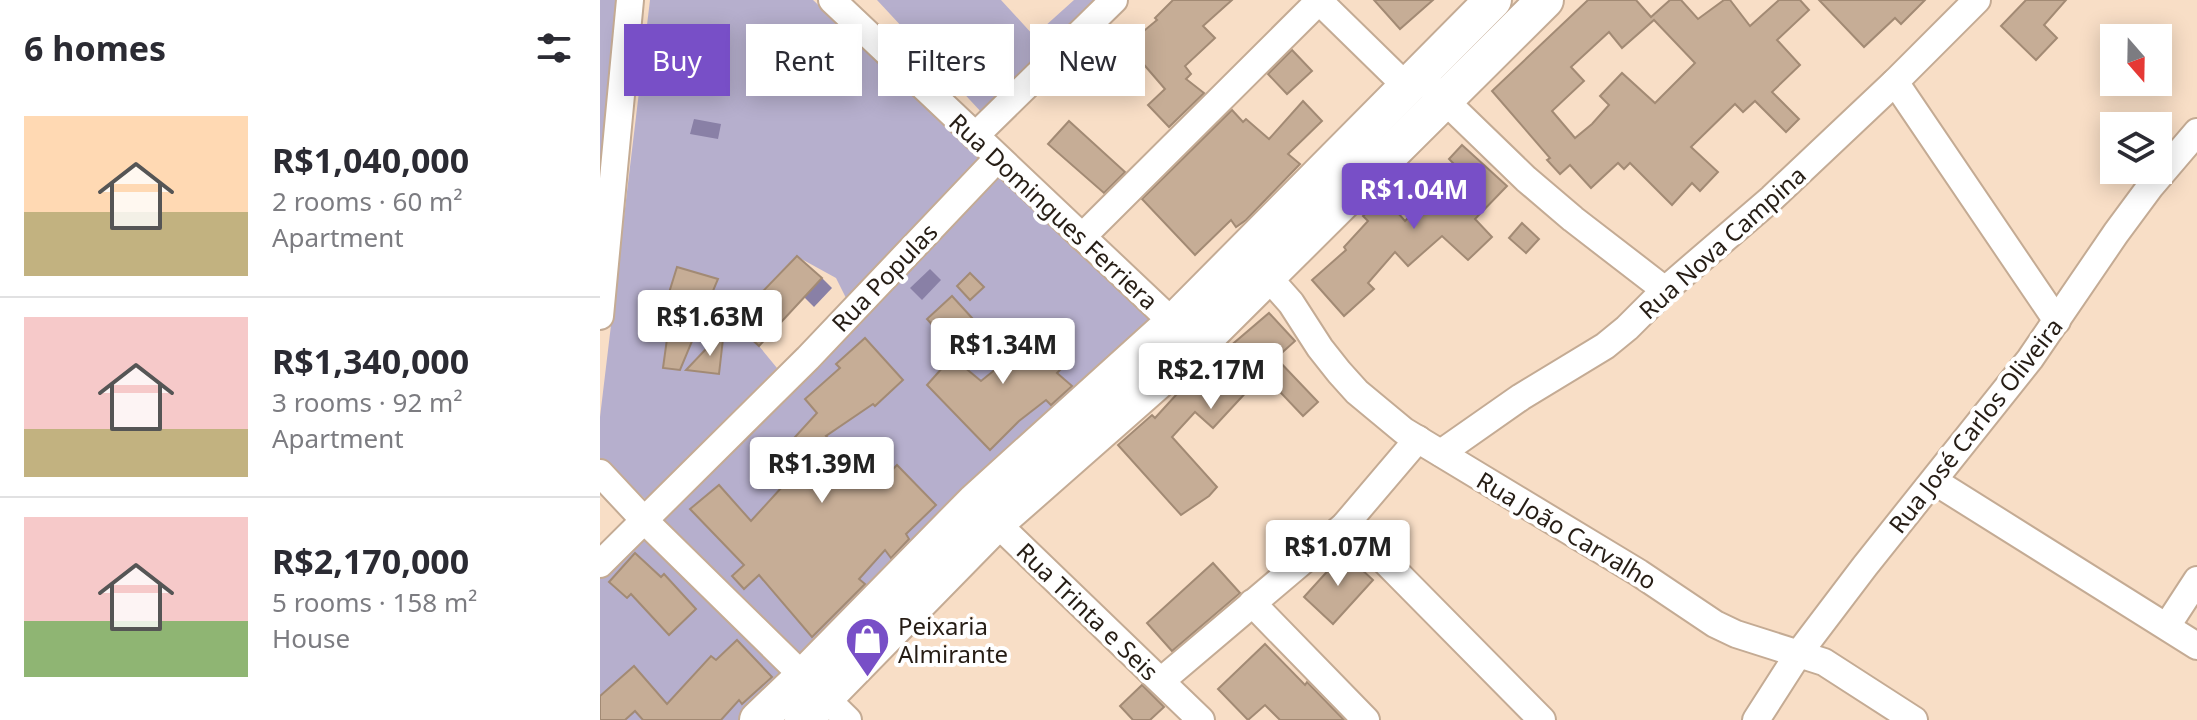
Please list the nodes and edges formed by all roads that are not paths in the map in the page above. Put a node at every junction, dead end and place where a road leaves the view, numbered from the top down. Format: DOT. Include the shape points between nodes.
graph roads {
  1 [pos="630,0"];
  2 [pos="832,0"];
  3 [pos="1114,0"];
  4 [pos="1319,0"];
  5 [pos="1493,0"];
  6 [pos="1545,0"];
  7 [pos="1977,0"];
  8 [pos="1412,82"];
  9 [pos="1895,82"];
  10 [pos="1445,99"];
  11 [pos="2197,132"];
  12 [pos="975,136"];
  13 [pos="998,158"];
  14 [pos="1082,237"];
  15 [pos="1267,276"];
  16 [pos="1665,290"];
  17 [pos="600,316"];
  18 [pos="2057,321"];
  19 [pos="1185,334"];
  20 [pos="1429,446"];
  21 [pos="600,473"];
  22 [pos="1934,481"];
  23 [pos="986,512"];
  24 [pos="645,521"];
  25 [pos="1344,526"];
  26 [pos="600,564"];
  27 [pos="2197,580"];
  28 [pos="1252,603"];
  29 [pos="2167,626"];
  30 [pos="2197,646"];
  31 [pos="1799,653"];
  32 [pos="1161,681"];
  33 [pos="820,704"];
  34 [pos="758,720"];
  35 [pos="1201,720"];
  36 [pos="1366,720"];
  37 [pos="1542,720"];
  38 [pos="1756,720"];
  39 [pos="1914,720"];
  1 -- 17 [label="street"];
  2 -- 12 [label="street, Rua Domingues Ferriera"];
  3 -- 12 [label="street"];
  4 -- 8 [label="street"];
  4 -- 14 [label="street"];
  5 -- 8 [label="main road"];
  6 -- 10 [label="main road"];
  7 -- 9 [label="street, Rua Nova Campina"];
  8 -- 10 [label="street"];
  8 -- 19 [label="main road"];
  9 -- 16 [label="street, Rua Nova Campina"];
  9 -- 18 [label="street"];
  10 -- 15 [label="main road"];
  10 -- 16 [label="street" via="1526,179"];
  11 -- 18 [label="street, Rua José Carlos Oliveira" via="2124,222"];
  12 -- 13 [label="street, Rua Domingues Ferriera"];
  13 -- 14 [label="street, Rua Domingues Ferriera"];
  13 -- 24 [label="street, Rua Populas"];
  14 -- 19 [label="street, Rua Domingues Ferriera"];
  15 -- 19 [label="main road"];
  15 -- 20 [label="street, Rua João Carvalho" via="1357,392"];
  16 -- 20 [label="street, Rua Nova Campina" via="1605,346"];
  18 -- 22 [label="street, Rua José Carlos Oliveira"];
  19 -- 23 [label="main road"];
  20 -- 25 [label="street, Rua Nova Campina"];
  20 -- 31 [label="street, Rua João Carvalho" via="1715,624"];
  21 -- 24 [label="street"];
  22 -- 29 [label="street"];
  22 -- 31 [label="street, Rua José Carlos Oliveira"];
  23 -- 32 [label="street, Rua Trinta e Seis"];
  23 -- 33 [label="main road"];
  24 -- 26 [label="street, Rua Populas"];
  24 -- 33 [label="street"];
  25 -- 28 [label="street, Rua Nova Campina"];
  25 -- 37 [label="street"];
  27 -- 29 [label="street"];
  28 -- 32 [label="street, Rua Nova Campina"];
  28 -- 36 [label="street"];
  29 -- 30 [label="street"];
  31 -- 38 [label="street, Rua José Carlos Oliveira"];
  31 -- 39 [label="street, Rua João Carvalho" via="1824,662"];
  32 -- 35 [label="street, Rua Trinta e Seis"];
  33 -- 34 [label="main road"];
}
